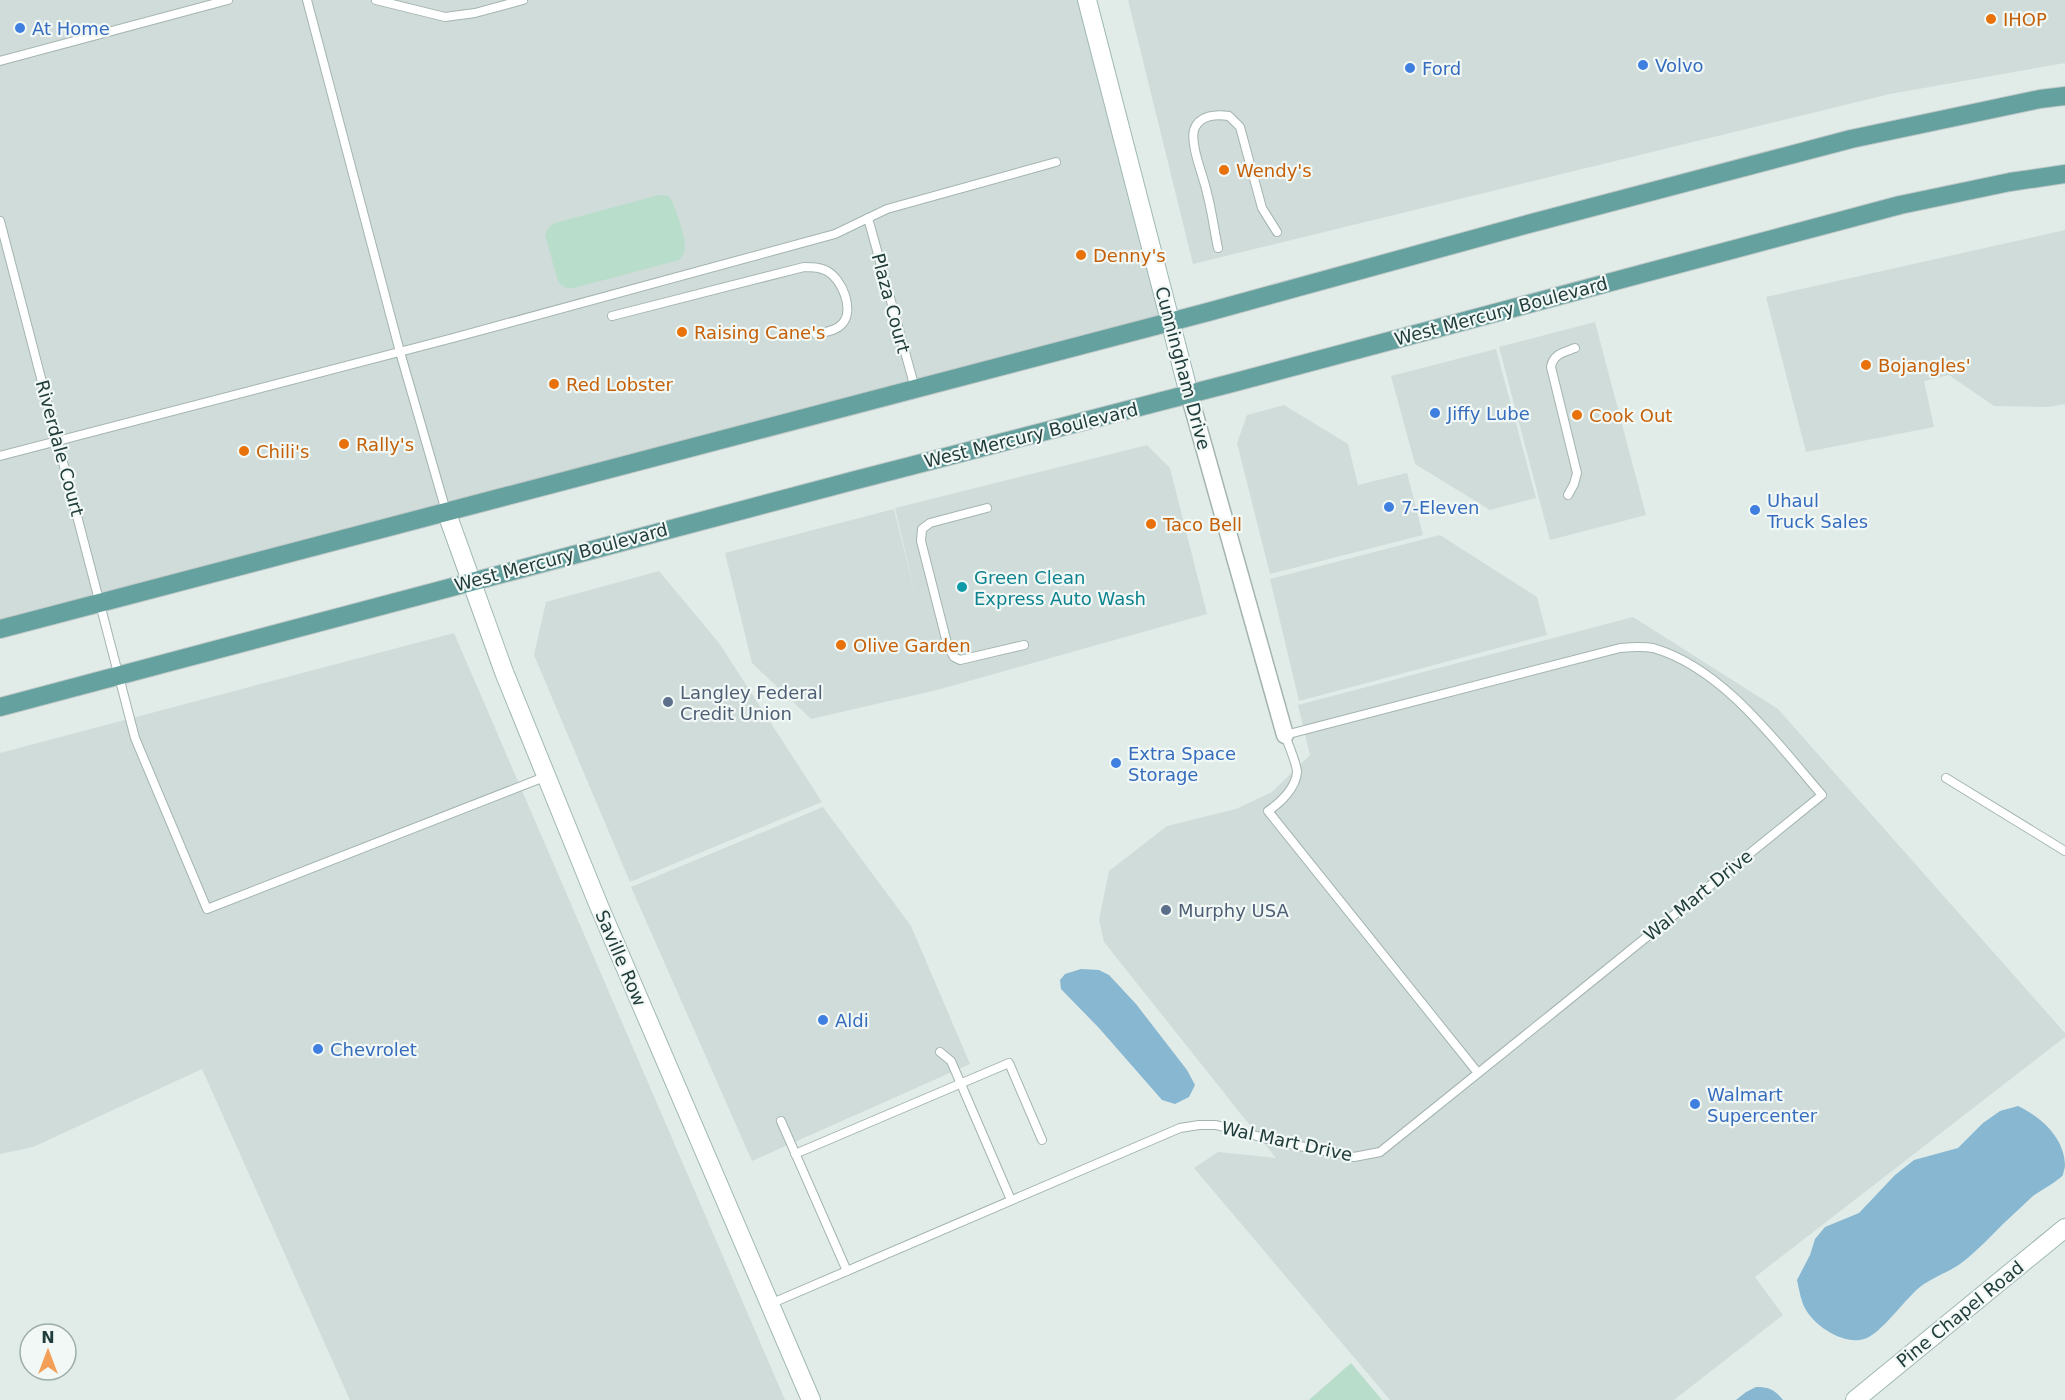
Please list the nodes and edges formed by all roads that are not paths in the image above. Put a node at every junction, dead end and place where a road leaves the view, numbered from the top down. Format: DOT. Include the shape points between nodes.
graph roads {
  1 [pos="228,0"];
  2 [pos="308,0"];
  3 [pos="375,0"];
  4 [pos="417,0"];
  5 [pos="523,0"];
  6 [pos="1087,0"];
  7 [pos="420,12"];
  8 [pos="0,61"];
  9 [pos="2065,96"];
  10 [pos="1056,162"];
  11 [pos="2065,174"];
  12 [pos="868,218"];
  13 [pos="0,221"];
  14 [pos="1277,232"];
  15 [pos="1218,248"];
  16 [pos="612,316"];
  17 [pos="1171,322"];
  18 [pos="816,334"];
  19 [pos="1575,348"];
  20 [pos="400,352"];
  21 [pos="915,388"];
  22 [pos="1189,394"];
  23 [pos="58,442"];
  24 [pos="0,456"];
  25 [pos="1568,495"];
  26 [pos="987,508"];
  27 [pos="446,511"];
  28 [pos="470,581"];
  29 [pos="100,602"];
  30 [pos="0,629"];
  31 [pos="1024,645"];
  32 [pos="119,676"];
  33 [pos="0,707"];
  34 [pos="1285,735"];
  35 [pos="547,776"];
  36 [pos="1946,778"];
  37 [pos="2065,851"];
  38 [pos="940,1052"];
  39 [pos="1478,1073"];
  40 [pos="961,1084"];
  41 [pos="781,1121"];
  42 [pos="1042,1140"];
  43 [pos="795,1154"];
  44 [pos="1011,1200"];
  45 [pos="2065,1228"];
  46 [pos="847,1271"];
  47 [pos="770,1304"];
  48 [pos="811,1400"];
  49 [pos="1855,1400"];
  1 -- 8 [label="lane"];
  2 -- 20 [label="lane"];
  3 -- 7 [label="lane"];
  4 -- 7 [label="lane"];
  5 -- 7 [label="lane" via="455,17"];
  6 -- 17 [label="street, Cunningham Drive"];
  9 -- 17 [label="main road" via="1851,139"];
  10 -- 12 [label="lane" via="909,202"];
  11 -- 22 [label="main road, West Mercury Boulevard" via="1900,205"];
  12 -- 20 [label="lane" via="835,234"];
  12 -- 21 [label="lane, Plaza Court"];
  13 -- 23 [label="lane, Riverdale Court"];
  14 -- 15 [label="lane" via="1262,208 1240,127 1229,116 1211,116 1197,125 1193,138"];
  16 -- 18 [label="lane" via="814,267 834,275 841,285 847,312 837,328"];
  17 -- 21 [label="main road"];
  17 -- 22 [label="street, Cunningham Drive"];
  19 -- 25 [label="lane" via="1557,355 1551,368 1577,473"];
  20 -- 23 [label="lane"];
  20 -- 27 [label="lane"];
  21 -- 27 [label="main road"];
  22 -- 28 [label="main road, West Mercury Boulevard"];
  22 -- 34 [label="street, Cunningham Drive"];
  23 -- 24 [label="lane"];
  23 -- 29 [label="lane, Riverdale Court"];
  26 -- 31 [label="lane" via="930,523 922,529 921,541 948,647 960,660"];
  27 -- 28 [label="street, Saville Row"];
  27 -- 29 [label="main road"];
  28 -- 32 [label="main road, West Mercury Boulevard"];
  28 -- 35 [label="street, Saville Row"];
  29 -- 30 [label="main road"];
  29 -- 32 [label="lane, Riverdale Court"];
  32 -- 33 [label="main road, West Mercury Boulevard"];
  32 -- 35 [label="lane, Riverdale Court" via="135,738 207,909"];
  34 -- 39 [label="lane" via="1297,772 1282,801 1269,811"];
  34 -- 39 [label="lane, Wal Mart Drive" via="1620,648 1651,647 1679,659 1733,696 1822,795"];
  35 -- 47 [label="street, Saville Row" via="598,906"];
  36 -- 37 [label="lane"];
  38 -- 40 [label="lane" via="951,1061"];
  39 -- 44 [label="lane, Wal Mart Drive" via="1380,1152 1354,1157 1275,1142 1216,1125 1199,1125 1180,1128"];
  40 -- 42 [label="lane" via="1009,1064"];
  40 -- 43 [label="lane"];
  40 -- 44 [label="lane"];
  41 -- 43 [label="lane"];
  43 -- 46 [label="lane"];
  44 -- 46 [label="lane, Wal Mart Drive"];
  45 -- 49 [label="street, Pine Chapel Road"];
  46 -- 47 [label="lane, Wal Mart Drive"];
  47 -- 48 [label="street, Saville Row"];
}
